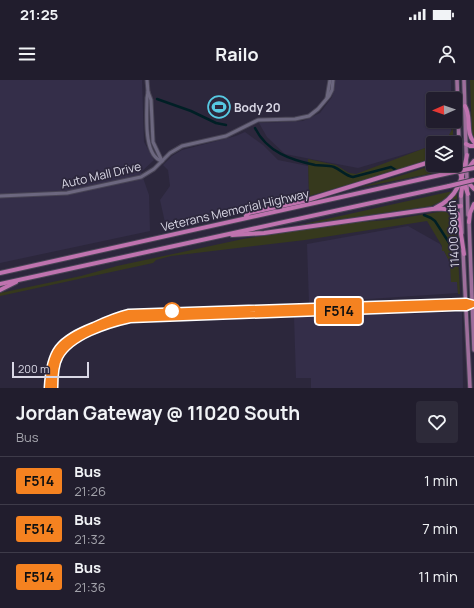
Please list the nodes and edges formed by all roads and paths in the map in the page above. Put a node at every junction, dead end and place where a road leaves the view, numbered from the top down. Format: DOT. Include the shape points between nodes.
graph roads {
  1 [pos="148,80"];
  2 [pos="330,80"];
  3 [pos="334,80"];
  4 [pos="457,80"];
  5 [pos="464,80"];
  6 [pos="327,98"];
  7 [pos="465,106"];
  8 [pos="459,136"];
  9 [pos="474,142"];
  10 [pos="466,144"];
  11 [pos="474,146"];
  12 [pos="467,155"];
  13 [pos="162,161"];
  14 [pos="474,161"];
  15 [pos="426,163"];
  16 [pos="474,168"];
  17 [pos="467,170"];
  18 [pos="458,172"];
  19 [pos="462,172"];
  20 [pos="463,178"];
  21 [pos="474,180"];
  22 [pos="474,189"];
  23 [pos="468,194"];
  24 [pos="0,196"];
  25 [pos="461,196"];
  26 [pos="474,204"];
  27 [pos="461,206"];
  28 [pos="432,209"];
  29 [pos="442,209"];
  30 [pos="244,218"];
  31 [pos="469,222"];
  32 [pos="216,237"];
  33 [pos="464,254"];
  34 [pos="0,273"];
  35 [pos="20,280"];
  36 [pos="0,284"];
  37 [pos="0,290"];
  38 [pos="466,302"];
  39 [pos="473,303"];
  40 [pos="319,306"];
  41 [pos="466,307"];
  42 [pos="320,312"];
  43 [pos="474,350"];
  44 [pos="48,388"];
  45 [pos="54,388"];
  46 [pos="470,388"];
  1 -- 13 [label="main road" via="146,100 149,142 155,156"];
  2 -- 6 [label="main road"];
  3 -- 6 [label="main road, Auto Mall Drive"];
  4 -- 8 [label="main road"];
  5 -- 7 [label="main road"];
  6 -- 13 [label="main road, Auto Mall Drive" via="318,109 306,117 258,120 230,134 182,146"];
  7 -- 9 [label="highway" via="469,116 470,137"];
  7 -- 10 [label="main road"];
  10 -- 11 [label="highway"];
  10 -- 12 [label="main road"];
  12 -- 17 [label="main road"];
  12 -- 20 [label="highway"];
  13 -- 24 [label="main road, Auto Mall Drive" via="150,173 132,179 67,193"];
  14 -- 17 [label="highway"];
  15 -- 30 [label="highway" via="299,202 249,214"];
  16 -- 30 [label="highway, Veterans Memorial Highway, bridge"];
  17 -- 20 [label="highway"];
  18 -- 20 [label="highway"];
  19 -- 20 [label="highway"];
  20 -- 22 [label="highway"];
  20 -- 23 [label="highway"];
  20 -- 25 [label="highway"];
  20 -- 28 [label="highway" via="456,192 443,205"];
  21 -- 32 [label="highway, Veterans Memorial Highway, bridge"];
  23 -- 31 [label="main road, 11400 South"];
  25 -- 27 [label="main road, 11400 South"];
  26 -- 31 [label="highway"];
  27 -- 29 [label="highway"];
  27 -- 33 [label="main road, 11400 South"];
  28 -- 29 [label="highway"];
  28 -- 32 [label="highway" via="264,233"];
  29 -- 33 [label="highway" via="452,210 458,214"];
  30 -- 34 [label="highway, Veterans Memorial Highway"];
  31 -- 39 [label="main road, 11400 South"];
  32 -- 35 [label="highway, Veterans Memorial Highway"];
  33 -- 38 [label="main road, 11400 South"];
  35 -- 36 [label="highway, Veterans Memorial Highway"];
  35 -- 37 [label="highway"];
  38 -- 39 [label="main road"];
  38 -- 40 [label="main road"];
  38 -- 41 [label="main road, 11400 South"];
  39 -- 41 [label="main road"];
  39 -- 43 [label="main road, 11400 South"];
  40 -- 42 [label="main road"];
  40 -- 44 [label="main road" via="119,315 72,335 60,346 50,365"];
  41 -- 42 [label="main road"];
  41 -- 46 [label="main road, 11400 South"];
  42 -- 45 [label="main road" via="120,321 69,344 58,358"];
}
